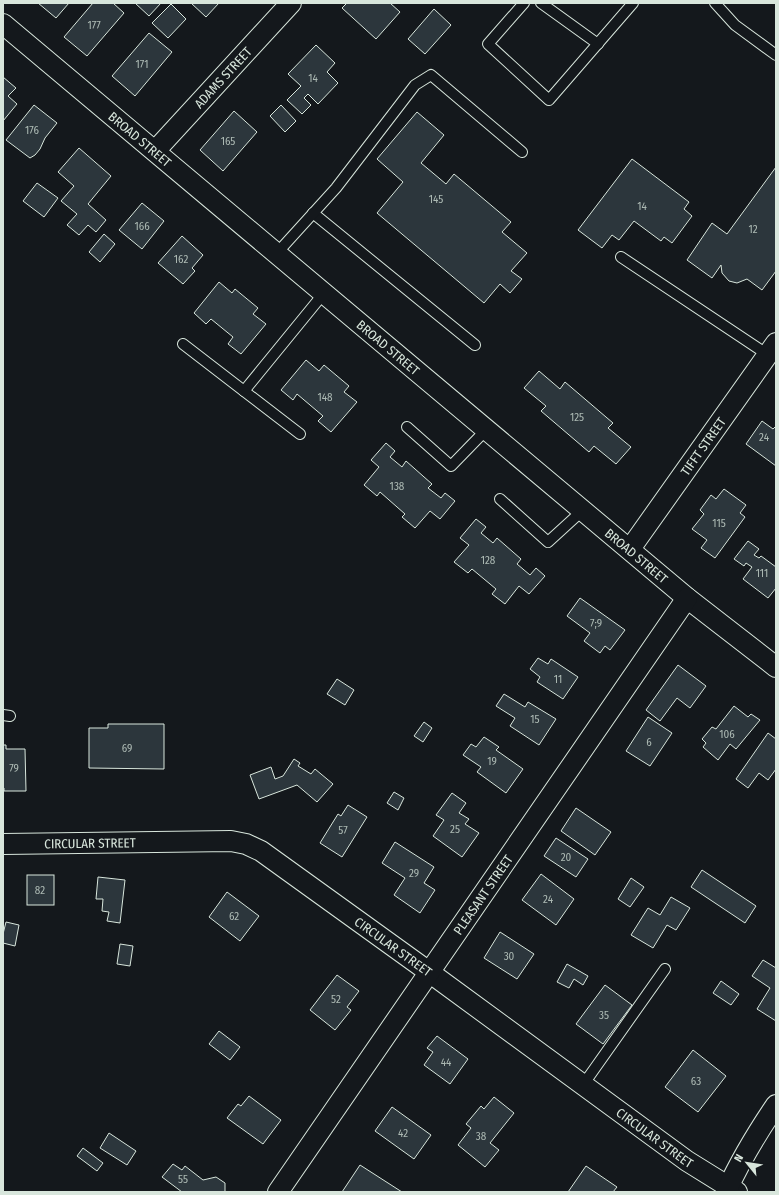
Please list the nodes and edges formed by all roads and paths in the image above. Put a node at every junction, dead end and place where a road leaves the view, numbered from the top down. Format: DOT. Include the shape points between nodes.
graph roads {
  1 [pos="291,3"];
  2 [pos="524,3"];
  3 [pos="541,3"];
  4 [pos="633,3"];
  5 [pos="716,3"];
  6 [pos="3,24"];
  7 [pos="598,44"];
  8 [pos="776,55"];
  9 [pos="155,151"];
  10 [pos="522,152"];
  11 [pos="313,213"];
  12 [pos="277,253"];
  13 [pos="621,257"];
  14 [pos="324,293"];
  15 [pos="183,344"];
  16 [pos="475,345"];
  17 [pos="772,349"];
  18 [pos="244,391"];
  19 [pos="407,428"];
  20 [pos="486,430"];
  21 [pos="300,434"];
  22 [pos="500,499"];
  23 [pos="582,510"];
  24 [pos="630,549"];
  25 [pos="687,598"];
  26 [pos="776,667"];
  27 [pos="3,844"];
  28 [pos="665,969"];
  29 [pos="429,972"];
  30 [pos="583,1085"];
  31 [pos="776,1104"];
  32 [pos="730,1190"];
  33 [pos="278,1192"];
  1 -- 9 [label="street, ADAMS STREET"];
  2 -- 7 [label="lane" via="488,44 549,100"];
  3 -- 7 [label="lane"];
  4 -- 7 [label="lane"];
  5 -- 8 [label="lane" via="735,25"];
  6 -- 9 [label="street, BROAD STREET"];
  9 -- 12 [label="street, BROAD STREET"];
  10 -- 11 [label="lane" via="431,75 415,85 336,188"];
  11 -- 12 [label="lane"];
  11 -- 16 [label="lane"];
  12 -- 14 [label="street, BROAD STREET"];
  13 -- 17 [label="lane"];
  14 -- 18 [label="lane"];
  14 -- 20 [label="street, BROAD STREET"];
  15 -- 18 [label="lane"];
  17 -- 24 [label="street, TIFFT STREET"];
  18 -- 21 [label="lane"];
  19 -- 20 [label="lane" via="451,466"];
  20 -- 23 [label="street, BROAD STREET"];
  22 -- 23 [label="lane" via="548,542"];
  23 -- 24 [label="street, BROAD STREET"];
  24 -- 25 [label="street, BROAD STREET"];
  25 -- 26 [label="street, BROAD STREET"];
  25 -- 29 [label="street, PLEASANT STREET"];
  27 -- 29 [label="street, CIRCULAR STREET" via="231,841 246,844 261,851"];
  28 -- 30 [label="lane"];
  29 -- 30 [label="street, CIRCULAR STREET"];
  29 -- 33 [label="street, PLEASANT STREET"];
  30 -- 32 [label="street, CIRCULAR STREET"];
  31 -- 32 [label="street" via="760,1129"];
}
